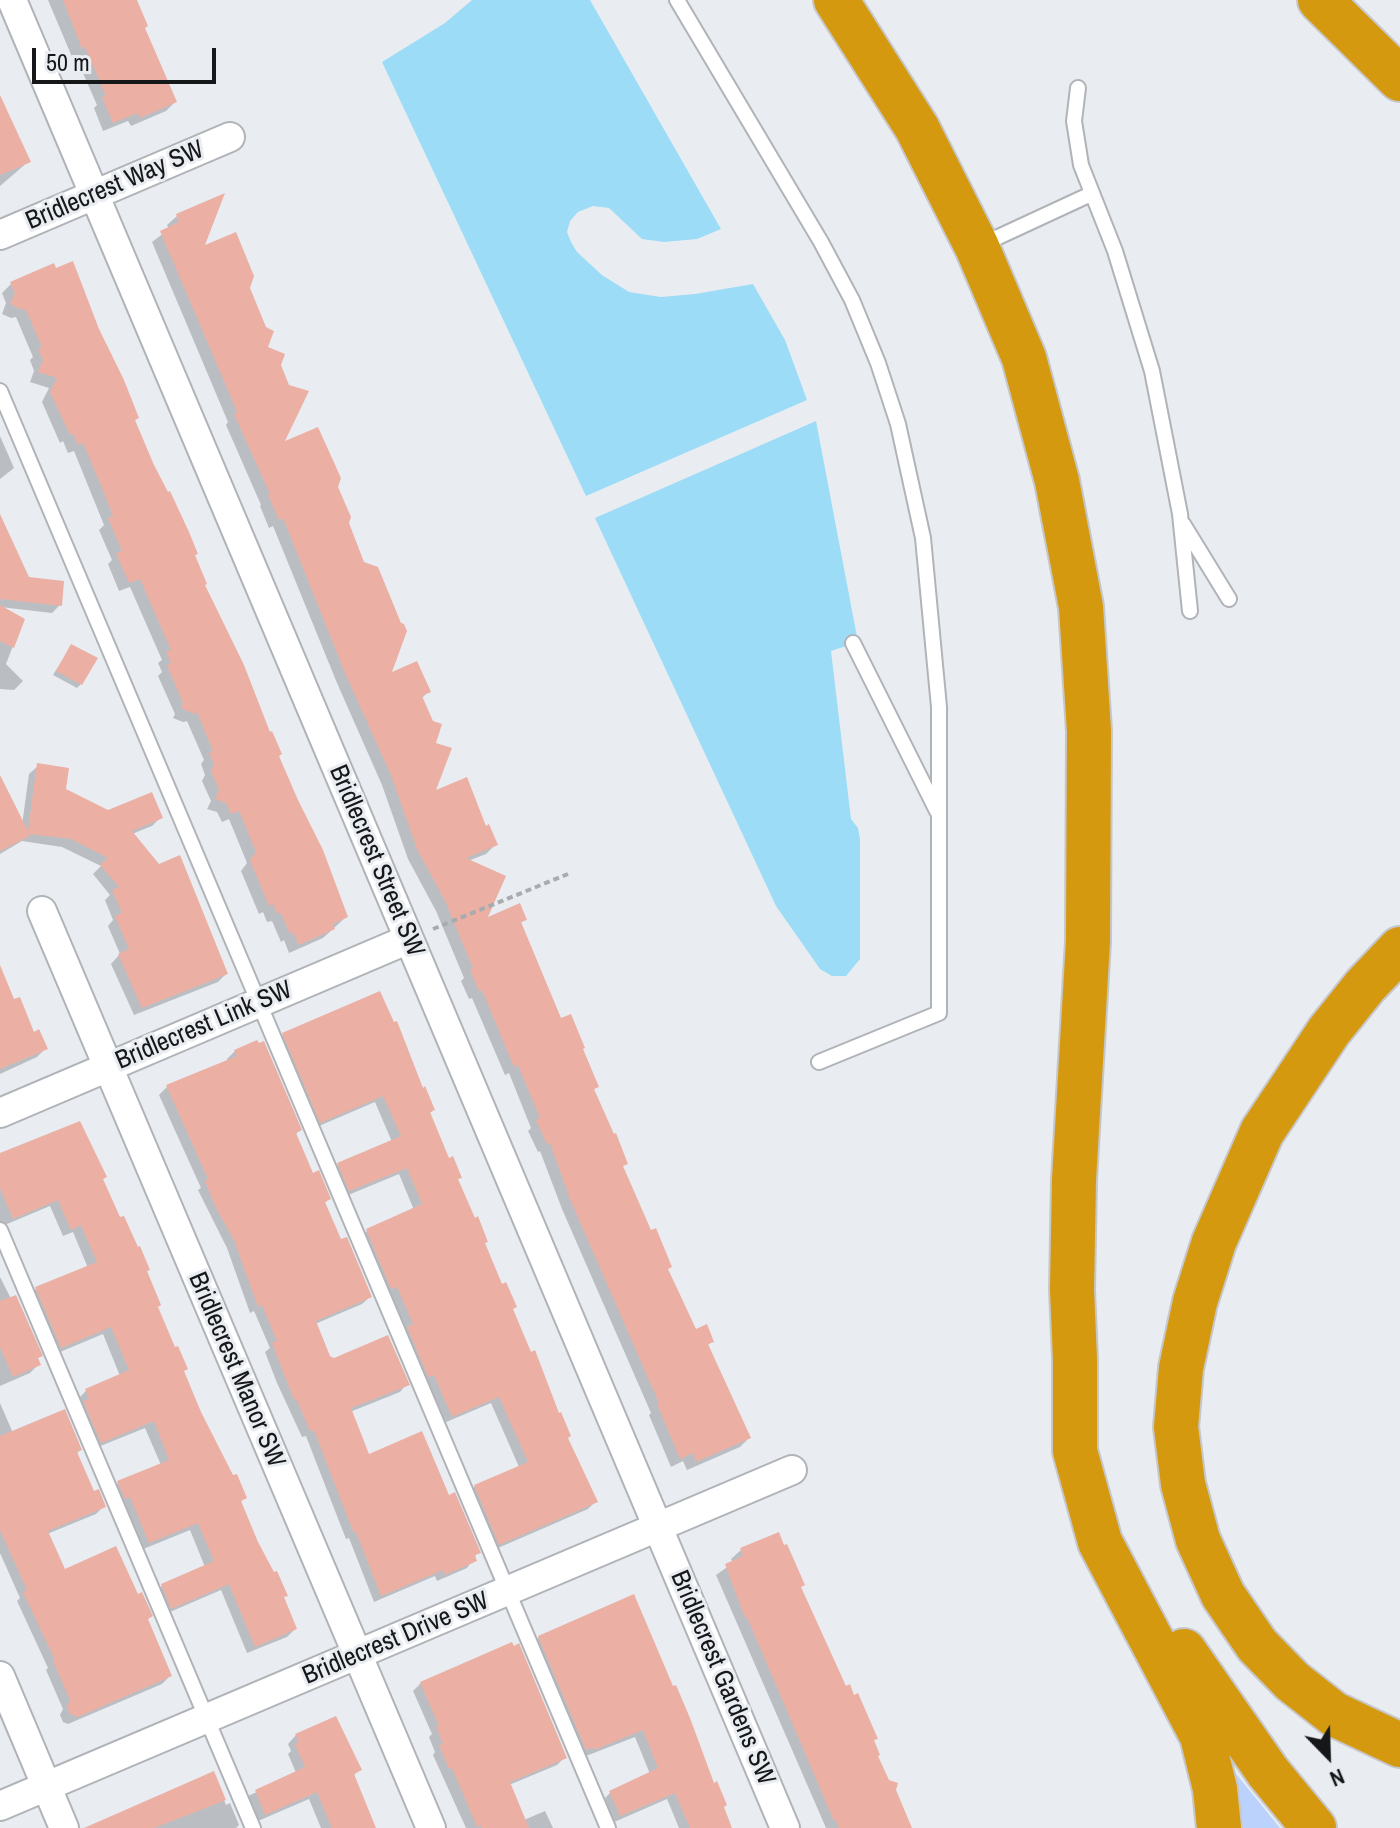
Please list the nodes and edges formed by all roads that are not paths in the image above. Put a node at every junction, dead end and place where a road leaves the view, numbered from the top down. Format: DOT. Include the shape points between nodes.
graph roads {
  1 [pos="12,0"];
  2 [pos="677,0"];
  3 [pos="836,0"];
  4 [pos="1320,0"];
  5 [pos="1400,79"];
  6 [pos="1078,88"];
  7 [pos="230,137"];
  8 [pos="1091,194"];
  9 [pos="94,195"];
  10 [pos="0,235"];
  11 [pos="977,247"];
  12 [pos="0,391"];
  13 [pos="1180,520"];
  14 [pos="1229,599"];
  15 [pos="1190,611"];
  16 [pos="853,643"];
  17 [pos="939,814"];
  18 [pos="42,911"];
  19 [pos="409,939"];
  20 [pos="1400,949"];
  21 [pos="259,1003"];
  22 [pos="819,1062"];
  23 [pos="108,1067"];
  24 [pos="0,1113"];
  25 [pos="0,1230"];
  26 [pos="1075,1359"];
  27 [pos="792,1470"];
  28 [pos="658,1527"];
  29 [pos="508,1591"];
  30 [pos="357,1655"];
  31 [pos="0,1676"];
  32 [pos="207,1719"];
  33 [pos="1400,1745"];
  34 [pos="47,1787"];
  35 [pos="0,1806"];
  36 [pos="64,1828"];
  37 [pos="253,1828"];
  38 [pos="431,1828"];
  39 [pos="608,1828"];
  40 [pos="785,1828"];
  41 [pos="1219,1828"];
  42 [pos="1314,1828"];
  1 -- 9 [label="street, Bridlecrest Street SW"];
  2 -- 17 [label="lane" via="852,300 893,409 923,538 938,693"];
  3 -- 11 [label="highway" via="917,128"];
  4 -- 5 [label="highway"];
  6 -- 8 [label="lane" via="1074,121"];
  7 -- 9 [label="street, Bridlecrest Way SW"];
  8 -- 11 [label="lane"];
  8 -- 13 [label="lane" via="1152,371"];
  9 -- 10 [label="street, Bridlecrest Way SW"];
  9 -- 19 [label="street, Bridlecrest Street SW"];
  11 -- 26 [label="highway" via="1024,358 1057,481 1081,607 1089,731 1088,926 1074,1180"];
  12 -- 21 [label="lane"];
  13 -- 14 [label="lane"];
  13 -- 15 [label="lane"];
  16 -- 17 [label="lane"];
  17 -- 22 [label="lane" via="939,1013"];
  18 -- 23 [label="street, Bridlecrest Manor SW"];
  19 -- 21 [label="street, Bridlecrest Link SW"];
  19 -- 28 [label="street, Bridlecrest Street SW"];
  20 -- 33 [label="highway" via="1329,1031 1255,1145 1195,1302 1176,1427 1183,1484 1198,1540 1223,1595 1257,1645 1334,1714"];
  21 -- 23 [label="street, Bridlecrest Link SW"];
  21 -- 29 [label="lane"];
  23 -- 24 [label="street, Bridlecrest Link SW"];
  23 -- 30 [label="street, Bridlecrest Manor SW"];
  25 -- 32 [label="lane"];
  26 -- 41 [label="highway" via="1075,1451 1100,1542 1202,1736"];
  26 -- 42 [label="highway" via="1091,1445 1123,1535 1156,1601 1187,1656"];
  27 -- 28 [label="street, Bridlecrest Drive SW"];
  28 -- 29 [label="street, Bridlecrest Drive SW"];
  28 -- 40 [label="street, Bridlecrest Gardens SW"];
  29 -- 30 [label="street, Bridlecrest Drive SW"];
  29 -- 39 [label="lane"];
  30 -- 32 [label="street, Bridlecrest Drive SW"];
  30 -- 38 [label="street, Bridlecrest Manor SW"];
  31 -- 34 [label="street"];
  32 -- 34 [label="street, Bridlecrest Drive SW"];
  32 -- 37 [label="lane"];
  34 -- 35 [label="street, Bridlecrest Drive SW"];
  34 -- 36 [label="street"];
}
